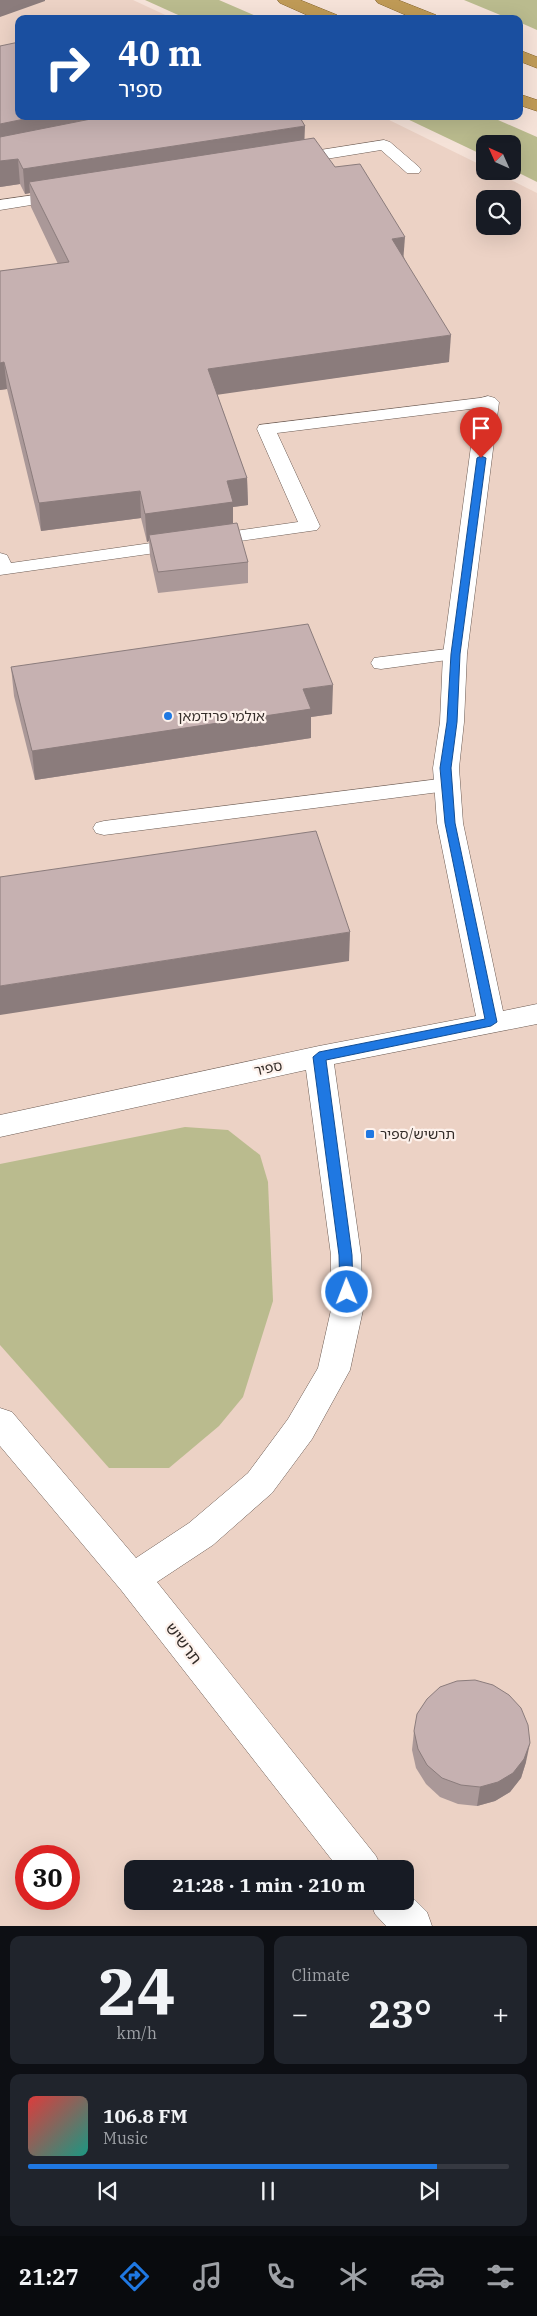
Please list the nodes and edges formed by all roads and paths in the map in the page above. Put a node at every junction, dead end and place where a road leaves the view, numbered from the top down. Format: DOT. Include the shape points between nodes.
graph roads {
  1 [pos="286,0"];
  2 [pos="384,0"];
  3 [pos="322,15"];
  4 [pos="420,15"];
  5 [pos="523,58"];
  6 [pos="537,63"];
  7 [pos="523,101"];
  8 [pos="537,106"];
  9 [pos="276,162"];
  10 [pos="413,170"];
  11 [pos="79,193"];
  12 [pos="0,205"];
  13 [pos="488,402"];
  14 [pos="0,559"];
  15 [pos="456,654"];
  16 [pos="381,664"];
  17 [pos="447,785"];
  18 [pos="104,828"];
  19 [pos="537,1014"];
  20 [pos="491,1022"];
  21 [pos="319,1057"];
  22 [pos="0,1126"];
  23 [pos="0,1422"];
  24 [pos="133,1579"];
  25 [pos="356,1860"];
  26 [pos="398,1910"];
  27 [pos="413,1926"];
  1 -- 3 [label="highway"];
  2 -- 4 [label="highway"];
  5 -- 6 [label="highway"];
  7 -- 8 [label="highway"];
  9 -- 10 [label="lane" via="384,145"];
  11 -- 12 [label="lane"];
  13 -- 14 [label="lane" via="266,429 310,526 3,570"];
  13 -- 15 [label="street"];
  15 -- 16 [label="lane"];
  15 -- 17 [label="street"];
  17 -- 18 [label="lane"];
  17 -- 20 [label="street" via="450,823"];
  19 -- 20 [label="street, ספיר"];
  20 -- 21 [label="street, ספיר"];
  21 -- 22 [label="street, ספיר"];
  21 -- 24 [label="street" via="346,1255 347,1310 334,1370 300,1429 260,1483 201,1534"];
  23 -- 24 [label="street, תרשיש"];
  24 -- 25 [label="street, תרשיש"];
  26 -- 27 [label="street"];
}
